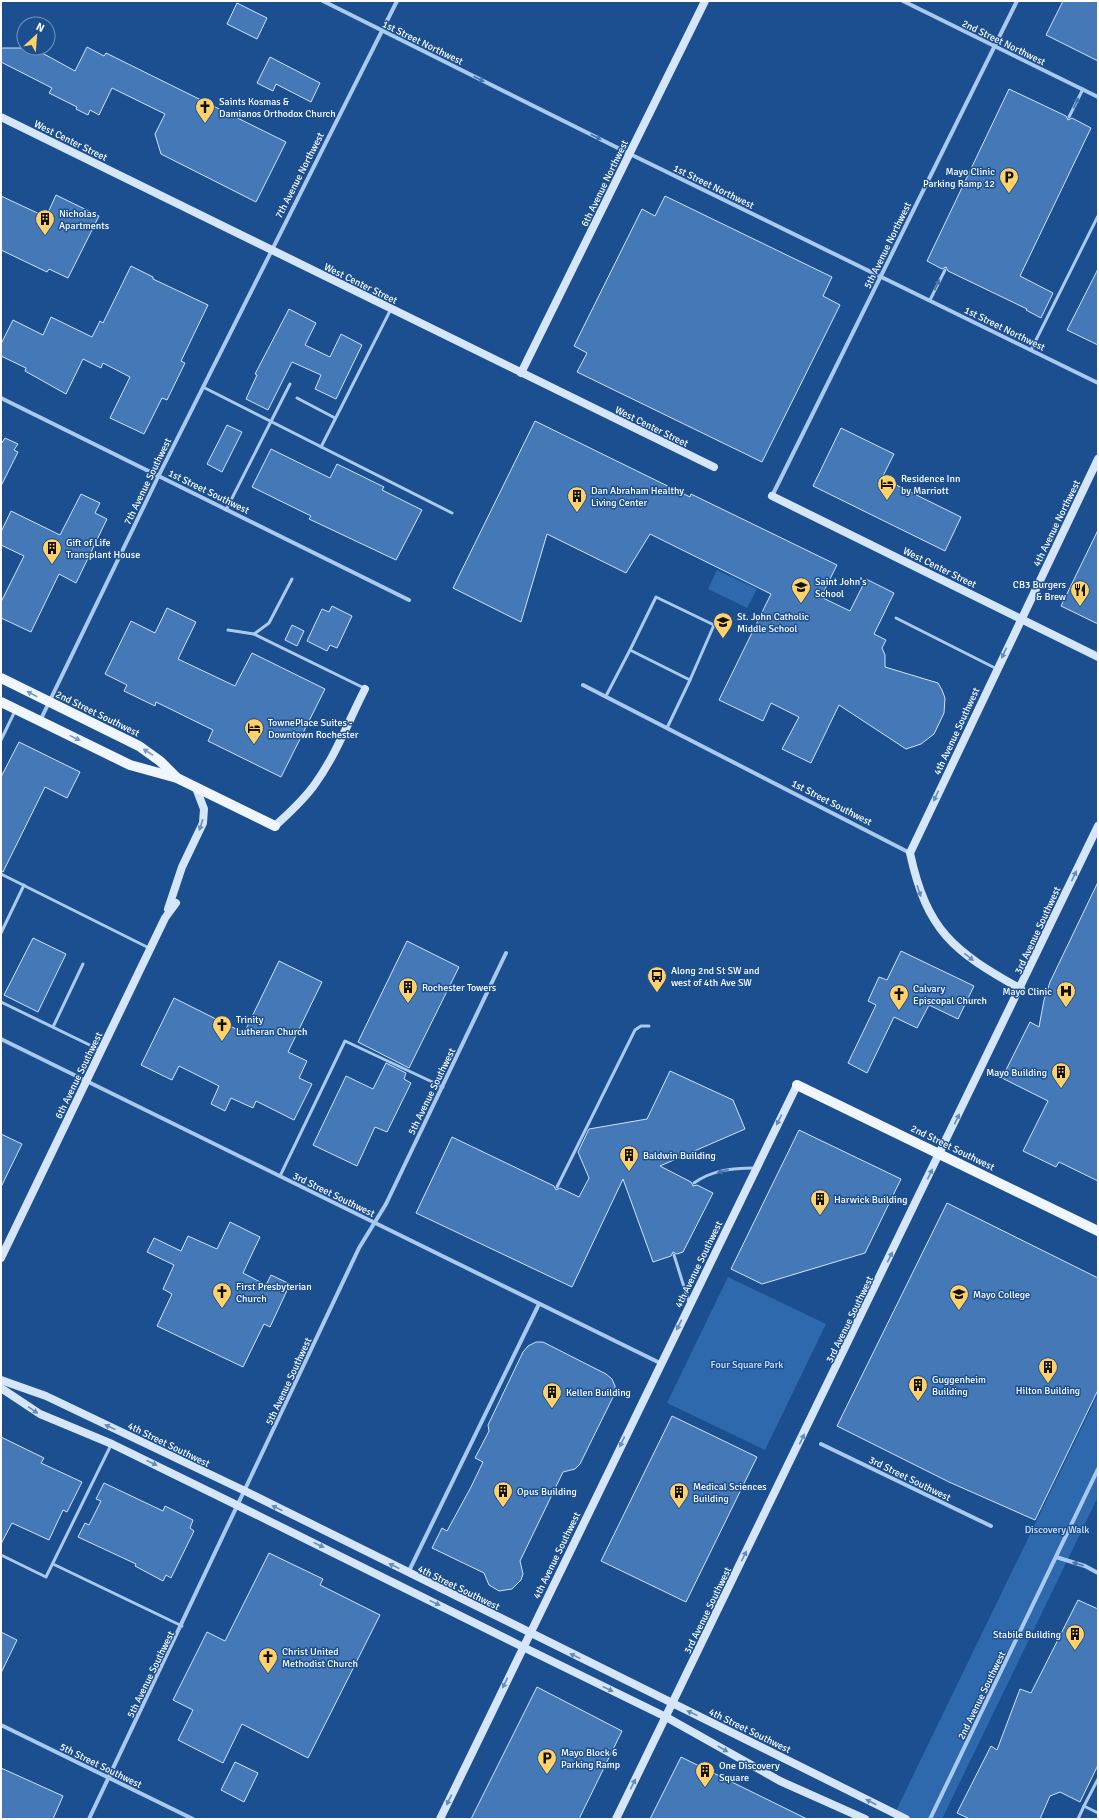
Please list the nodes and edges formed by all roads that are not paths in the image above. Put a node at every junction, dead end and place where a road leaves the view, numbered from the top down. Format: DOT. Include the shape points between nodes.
graph roads {
  1 [pos="323,1"];
  2 [pos="397,1"];
  3 [pos="704,1"];
  4 [pos="903,1"];
  5 [pos="1018,1"];
  6 [pos="382,30"];
  7 [pos="995,46"];
  8 [pos="1083,89"];
  9 [pos="1098,97"];
  10 [pos="1,117"];
  11 [pos="1069,117"];
  12 [pos="630,154"];
  13 [pos="1098,216"];
  14 [pos="271,250"];
  15 [pos="945,270"];
  16 [pos="881,275"];
  17 [pos="930,300"];
  18 [pos="391,309"];
  19 [pos="1031,350"];
  20 [pos="521,373"];
  21 [pos="1098,383"];
  22 [pos="290,384"];
  23 [pos="203,387"];
  24 [pos="1,398"];
  25 [pos="297,398"];
  26 [pos="335,418"];
  27 [pos="271,422"];
  28 [pos="321,447"];
  29 [pos="1098,459"];
  30 [pos="714,467"];
  31 [pos="158,477"];
  32 [pos="772,496"];
  33 [pos="226,510"];
  34 [pos="452,513"];
  35 [pos="292,579"];
  36 [pos="409,600"];
  37 [pos="896,618"];
  38 [pos="1021,618"];
  39 [pos="228,630"];
  40 [pos="254,634"];
  41 [pos="630,650"];
  42 [pos="1098,657"];
  43 [pos="997,669"];
  44 [pos="1,678"];
  45 [pos="690,680"];
  46 [pos="583,684"];
  47 [pos="365,689"];
  48 [pos="606,696"];
  49 [pos="1,702"];
  50 [pos="49,702"];
  51 [pos="16,709"];
  52 [pos="40,721"];
  53 [pos="667,728"];
  54 [pos="1,740"];
  55 [pos="177,778"];
  56 [pos="196,788"];
  57 [pos="275,826"];
  58 [pos="1098,826"];
  59 [pos="910,853"];
  60 [pos="1,874"];
  61 [pos="24,885"];
  62 [pos="176,903"];
  63 [pos="165,918"];
  64 [pos="1,933"];
  65 [pos="150,948"];
  66 [pos="506,954"];
  67 [pos="83,964"];
  68 [pos="1020,988"];
  69 [pos="1,1002"];
  70 [pos="649,1026"];
  71 [pos="53,1027"];
  72 [pos="1,1039"];
  73 [pos="101,1050"];
  74 [pos="86,1082"];
  75 [pos="797,1085"];
  76 [pos="443,1087"];
  77 [pos="940,1155"];
  78 [pos="756,1168"];
  79 [pos="280,1176"];
  80 [pos="694,1183"];
  81 [pos="557,1187"];
  82 [pos="374,1223"];
  83 [pos="1098,1231"];
  84 [pos="674,1255"];
  85 [pos="1,1258"];
  86 [pos="539,1304"];
  87 [pos="689,1304"];
  88 [pos="660,1364"];
  89 [pos="1,1380"];
  90 [pos="1,1388"];
  91 [pos="112,1444"];
  92 [pos="821,1444"];
  93 [pos="1098,1469"];
  94 [pos="244,1491"];
  95 [pos="238,1506"];
  96 [pos="991,1526"];
  97 [pos="1,1555"];
  98 [pos="1056,1556"];
  99 [pos="53,1564"];
  100 [pos="408,1573"];
  101 [pos="1098,1573"];
  102 [pos="182,1626"];
  103 [pos="529,1633"];
  104 [pos="523,1648"];
  105 [pos="672,1704"];
  106 [pos="666,1717"];
  107 [pos="1,1725"];
  108 [pos="109,1778"];
  109 [pos="1098,1779"];
  110 [pos="1084,1806"];
  111 [pos="1098,1813"];
  112 [pos="89,1819"];
  113 [pos="194,1819"];
  114 [pos="440,1819"];
  115 [pos="616,1819"];
  116 [pos="865,1819"];
  117 [pos="906,1819"];
  118 [pos="930,1819"];
  119 [pos="1078,1819"];
  1 -- 6 [label="street, 1st Street Northwest"];
  2 -- 6 [label="street, 7th Avenue Northwest"];
  3 -- 12 [label="street, 6th Avenue Northwest"];
  4 -- 7 [label="street, 2nd Street Northwest"];
  5 -- 7 [label="street, 5th Avenue Northwest"];
  6 -- 12 [label="street, 1st Street Northwest, one-way"];
  6 -- 14 [label="street, 7th Avenue Northwest"];
  7 -- 8 [label="street, 2nd Street Northwest"];
  7 -- 16 [label="street, 5th Avenue Northwest"];
  8 -- 9 [label="street, 2nd Street Northwest"];
  11 -- 8 [label="lane, one-way"];
  10 -- 14 [label="street, West Center Street"];
  12 -- 16 [label="street, 1st Street Northwest"];
  12 -- 20 [label="street, 6th Avenue Northwest"];
  13 -- 19 [label="lane"];
  14 -- 18 [label="street, West Center Street"];
  14 -- 23 [label="street, 7th Avenue Southwest"];
  17 -- 15 [label="lane, one-way"];
  16 -- 17 [label="street, 1st Street Northwest"];
  16 -- 32 [label="street, 5th Avenue Northwest"];
  17 -- 19 [label="street, 1st Street Northwest"];
  18 -- 20 [label="street, West Center Street"];
  18 -- 26 [label="lane"];
  19 -- 21 [label="street, 1st Street Northwest"];
  20 -- 30 [label="street, West Center Street"];
  22 -- 27 [label="lane"];
  23 -- 27 [label="lane"];
  23 -- 31 [label="street, 7th Avenue Southwest"];
  24 -- 31 [label="street, 1st Street Southwest"];
  25 -- 26 [label="lane"];
  26 -- 28 [label="lane"];
  27 -- 28 [label="lane"];
  27 -- 33 [label="lane"];
  28 -- 34 [label="lane"];
  29 -- 38 [label="street, 4th Avenue Northwest"];
  31 -- 33 [label="street, 1st Street Southwest"];
  31 -- 50 [label="street, 7th Avenue Southwest"];
  32 -- 38 [label="street, West Center Street"];
  33 -- 36 [label="street, 1st Street Southwest"];
  35 -- 40 [label="lane" via="269,623"];
  37 -- 43 [label="lane"];
  38 -- 42 [label="street, West Center Street"];
  38 -- 43 [label="street, 4th Avenue Southwest, one-way"];
  39 -- 40 [label="lane"];
  40 -- 47 [label="lane"];
  41 -- 45 [label="lane"];
  41 -- 45 [label="lane" via="656,597 714,625"];
  41 -- 48 [label="lane"];
  43 -- 59 [label="street, 4th Avenue Southwest, one-way"];
  50 -- 44 [label="main road, 2nd Street Southwest, one-way"];
  45 -- 53 [label="lane"];
  46 -- 48 [label="street, 1st Street Southwest"];
  47 -- 57 [label="street" via="315,784"];
  48 -- 53 [label="street, 1st Street Southwest"];
  49 -- 51 [label="main road, 2nd Street Southwest"];
  50 -- 52 [label="street, 7th Avenue Southwest"];
  55 -- 50 [label="main road, 2nd Street Southwest, one-way" via="160,761 139,746"];
  51 -- 52 [label="main road, 2nd Street Southwest"];
  51 -- 54 [label="lane"];
  52 -- 55 [label="main road, 2nd Street Southwest, one-way" via="130,765"];
  53 -- 59 [label="street, 1st Street Southwest"];
  55 -- 56 [label="main road, 2nd Street Southwest"];
  56 -- 57 [label="main road, 2nd Street Southwest"];
  56 -- 63 [label="street, one-way" via="204,809 203,823 182,867"];
  68 -- 58 [label="street, 3rd Avenue Southwest, one-way"];
  59 -- 68 [label="street, one-way" via="924,903 940,930 976,962"];
  60 -- 61 [label="lane"];
  61 -- 64 [label="lane"];
  61 -- 65 [label="lane"];
  62 -- 63 [label="street, 6th Avenue Southwest"];
  63 -- 65 [label="street, 6th Avenue Southwest"];
  65 -- 73 [label="street, 6th Avenue Southwest"];
  66 -- 76 [label="street, 5th Avenue Southwest"];
  67 -- 71 [label="lane"];
  77 -- 68 [label="street, 3rd Avenue Southwest, one-way"];
  69 -- 71 [label="lane"];
  70 -- 81 [label="lane" via="641,1026 635,1030"];
  71 -- 73 [label="lane"];
  72 -- 74 [label="street, 3rd Street Southwest"];
  73 -- 74 [label="street, 6th Avenue Southwest"];
  74 -- 79 [label="street, 3rd Street Southwest"];
  74 -- 85 [label="street, 6th Avenue Southwest"];
  75 -- 77 [label="main road, 2nd Street Southwest"];
  75 -- 78 [label="street, 4th Avenue Southwest, one-way"];
  76 -- 79 [label="lane" via="345,1041"];
  76 -- 82 [label="street, 5th Avenue Southwest" via="386,1204"];
  77 -- 83 [label="main road, 2nd Street Southwest"];
  105 -- 77 [label="street, 3rd Avenue Southwest, one-way"];
  78 -- 80 [label="lane, one-way" via="731,1169 704,1176"];
  78 -- 87 [label="street, 4th Avenue Southwest"];
  79 -- 82 [label="street, 3rd Street Southwest"];
  82 -- 86 [label="street, 3rd Street Southwest"];
  82 -- 94 [label="street, 5th Avenue Southwest" via="359,1248"];
  84 -- 87 [label="lane"];
  86 -- 88 [label="street, 3rd Street Southwest"];
  86 -- 100 [label="street"];
  87 -- 88 [label="street, 4th Avenue Southwest, one-way"];
  88 -- 103 [label="street, 4th Avenue Southwest, one-way"];
  94 -- 89 [label="street, 4th Street Southwest, one-way" via="46,1396"];
  90 -- 91 [label="street, one-way" via="40,1414"];
  91 -- 95 [label="street, one-way"];
  91 -- 99 [label="lane"];
  92 -- 96 [label="street, 3rd Street Southwest"];
  93 -- 98 [label="street, 2nd Avenue Southwest"];
  94 -- 95 [label="street, 5th Avenue Southwest"];
  100 -- 94 [label="street, 4th Street Southwest, one-way"];
  95 -- 102 [label="street, 5th Avenue Southwest"];
  95 -- 104 [label="street, one-way"];
  97 -- 99 [label="lane" via="46,1577"];
  101 -- 98 [label="street, one-way"];
  98 -- 118 [label="street, 2nd Avenue Southwest"];
  99 -- 102 [label="lane"];
  100 -- 103 [label="street, 4th Street Southwest"];
  102 -- 108 [label="street, 5th Avenue Southwest"];
  103 -- 104 [label="street, 4th Avenue Southwest"];
  105 -- 103 [label="street, 4th Street Southwest, one-way"];
  104 -- 106 [label="street, one-way"];
  104 -- 114 [label="street, 4th Avenue Southwest, one-way"];
  105 -- 106 [label="street, 3rd Avenue Southwest"];
  117 -- 105 [label="street, 4th Street Southwest, one-way"];
  115 -- 106 [label="street, 3rd Avenue Southwest, one-way"];
  106 -- 116 [label="street, one-way" via="780,1781"];
  107 -- 108 [label="street, 5th Street Southwest"];
  108 -- 112 [label="street, 5th Avenue Southwest"];
  108 -- 113 [label="street, 5th Street Southwest"];
  109 -- 110 [label="lane"];
  110 -- 111 [label="lane"];
  110 -- 119 [label="lane"];
}
